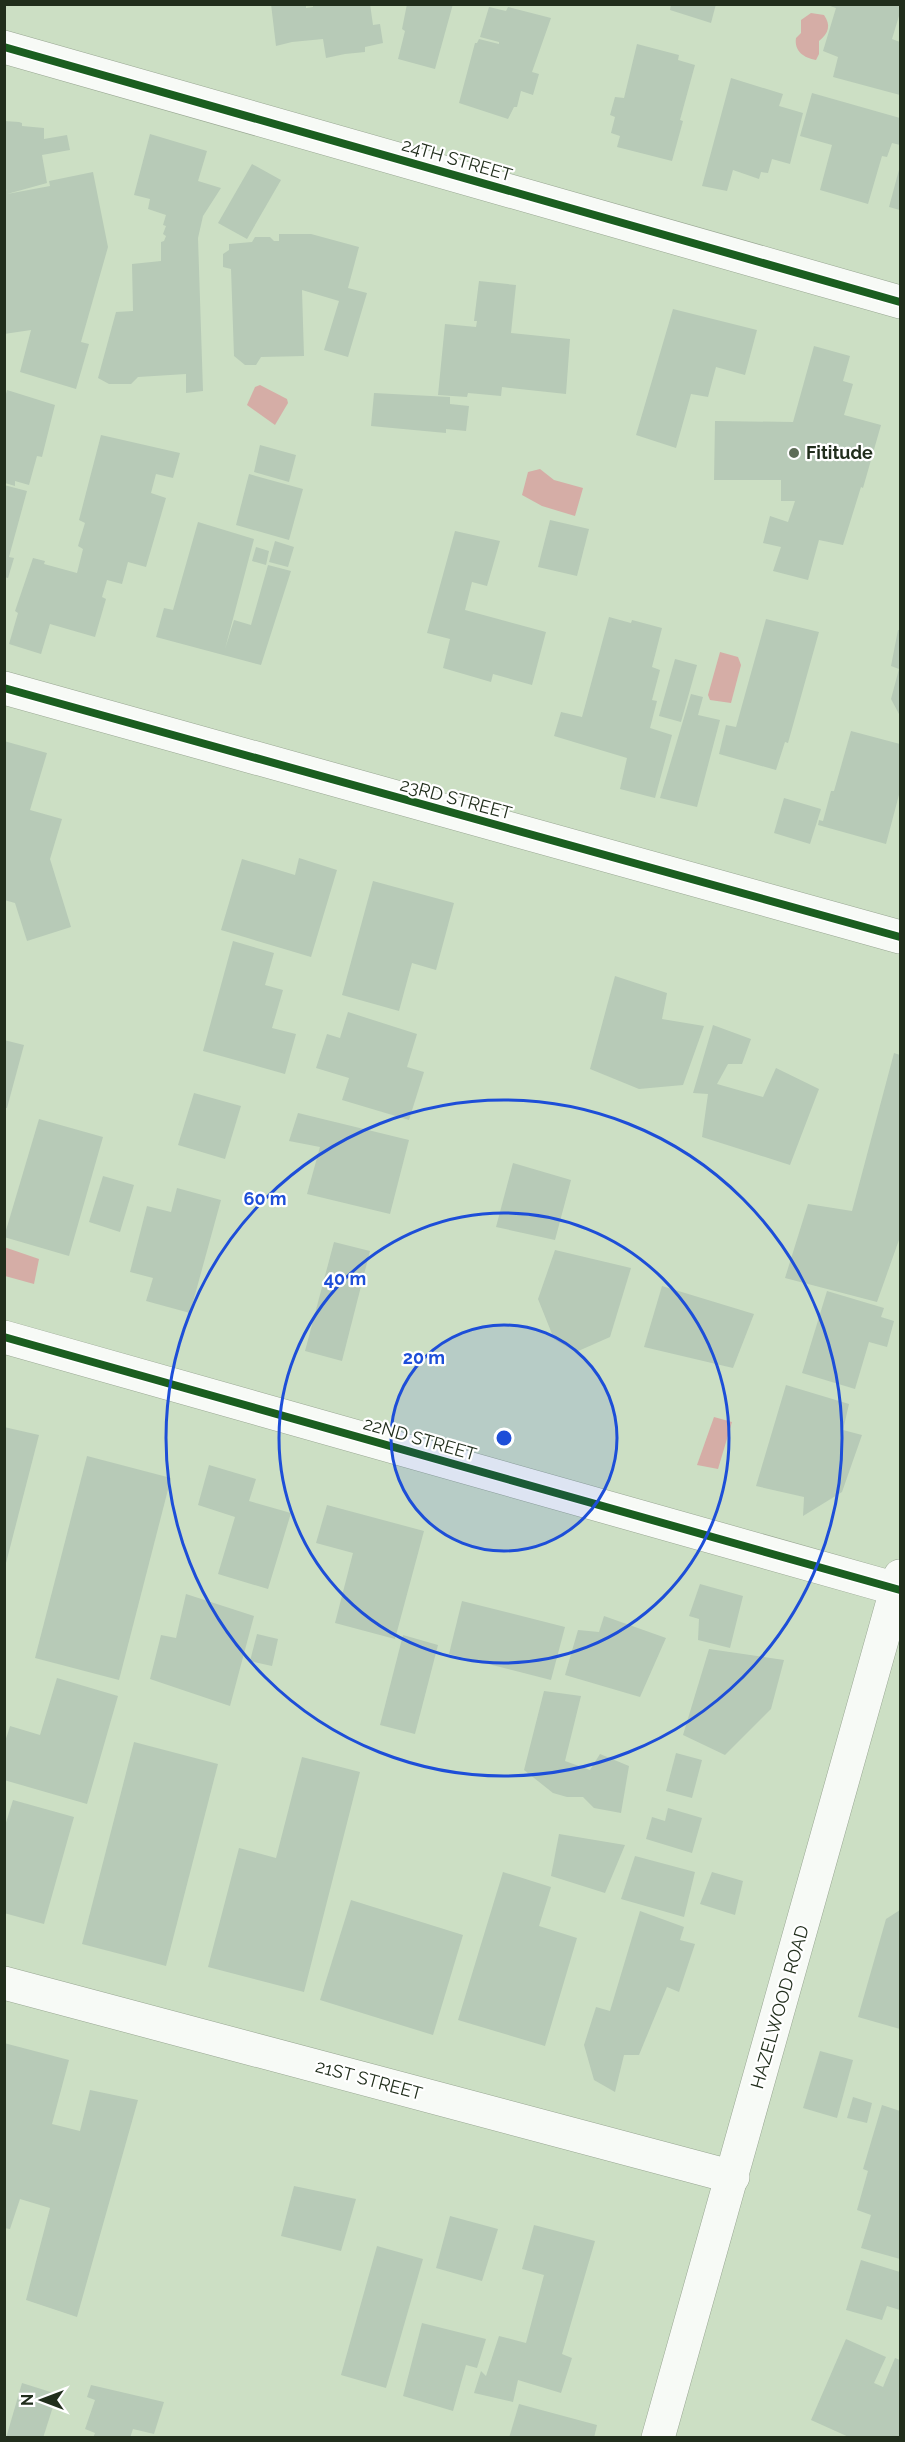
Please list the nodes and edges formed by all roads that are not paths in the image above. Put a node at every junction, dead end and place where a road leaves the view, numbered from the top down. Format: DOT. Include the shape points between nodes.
graph roads {
  1 [pos="4,47"];
  2 [pos="900,302"];
  3 [pos="4,688"];
  4 [pos="900,937"];
  5 [pos="4,1337"];
  6 [pos="899,1585"];
  7 [pos="4,1983"];
  8 [pos="733,2177"];
  9 [pos="658,2438"];
  1 -- 2 [label="street, 24TH STREET"];
  3 -- 4 [label="street, 23RD STREET"];
  5 -- 6 [label="street, 22ND STREET"];
  6 -- 8 [label="street, HAZELWOOD ROAD"];
  7 -- 8 [label="street, 21ST STREET"];
  8 -- 9 [label="street, HAZELWOOD ROAD"];
}
